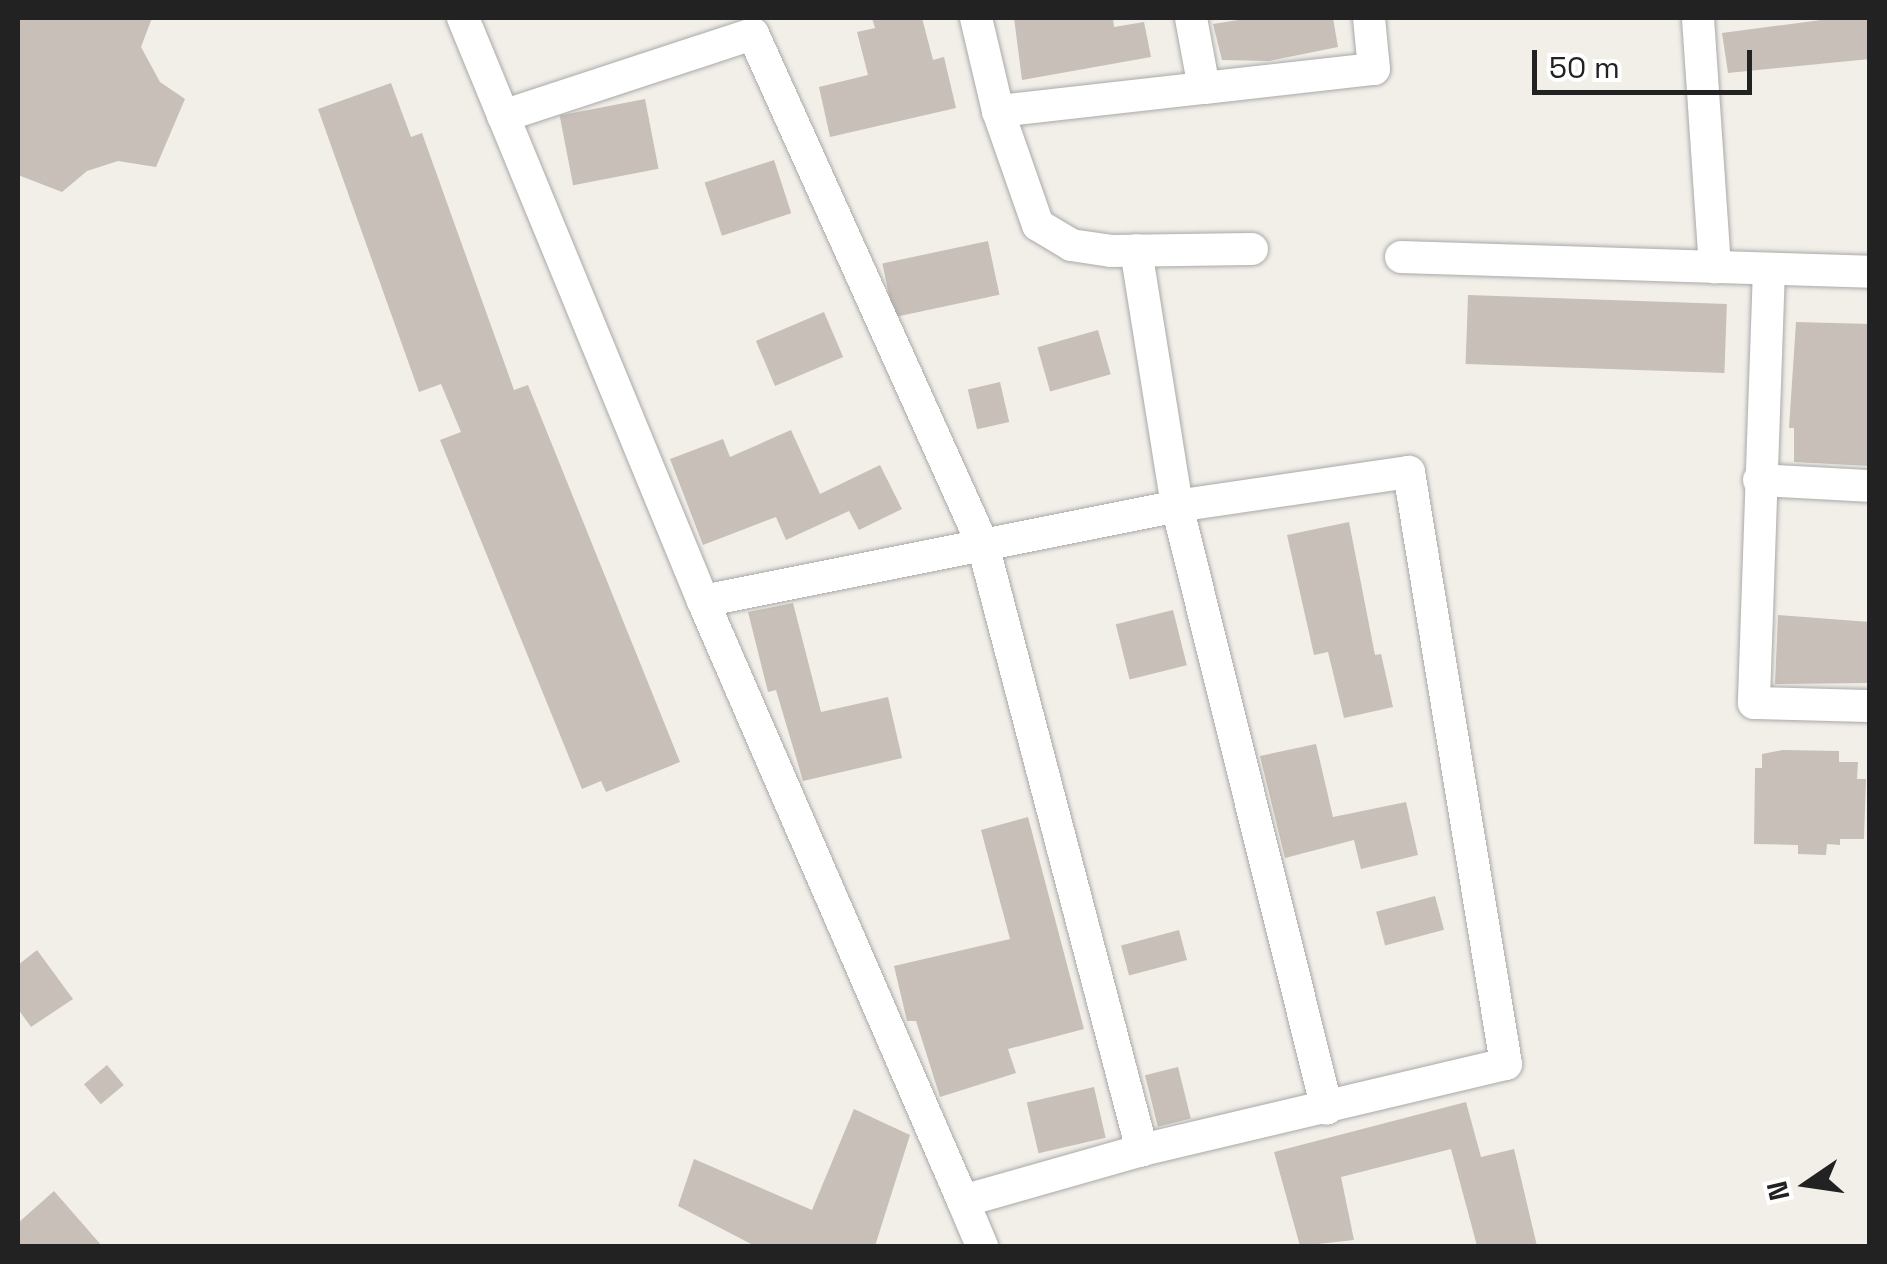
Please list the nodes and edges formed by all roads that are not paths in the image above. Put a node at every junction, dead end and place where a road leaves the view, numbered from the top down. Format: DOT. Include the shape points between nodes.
graph roads {
  1 [pos="463,18"];
  2 [pos="976,18"];
  3 [pos="1191,18"];
  4 [pos="1369,18"];
  5 [pos="1698,18"];
  6 [pos="1204,88"];
  7 [pos="998,110"];
  8 [pos="503,116"];
  9 [pos="1252,248"];
  10 [pos="1136,250"];
  11 [pos="1401,257"];
  12 [pos="1714,267"];
  13 [pos="1769,269"];
  14 [pos="1870,272"];
  15 [pos="1760,480"];
  16 [pos="1870,486"];
  17 [pos="1178,506"];
  18 [pos="982,545"];
  19 [pos="703,601"];
  20 [pos="1870,706"];
  21 [pos="1327,1109"];
  22 [pos="1142,1150"];
  23 [pos="963,1201"];
  24 [pos="982,1246"];
  1 -- 8 [label="street"];
  2 -- 7 [label="street"];
  3 -- 6 [label="street"];
  4 -- 6 [label="street" via="1374,69"];
  5 -- 12 [label="street"];
  6 -- 7 [label="street"];
  7 -- 10 [label="street" via="1038,225 1071,244"];
  8 -- 18 [label="street" via="753,34"];
  8 -- 19 [label="street"];
  9 -- 10 [label="street"];
  10 -- 17 [label="street"];
  11 -- 12 [label="street"];
  12 -- 13 [label="street"];
  13 -- 14 [label="street"];
  13 -- 15 [label="street"];
  15 -- 16 [label="street"];
  15 -- 20 [label="street" via="1754,702"];
  17 -- 18 [label="street"];
  17 -- 21 [label="street"];
  17 -- 21 [label="street" via="1409,472 1506,1064"];
  18 -- 19 [label="street"];
  18 -- 22 [label="street"];
  19 -- 23 [label="street"];
  21 -- 22 [label="street"];
  22 -- 23 [label="street"];
  23 -- 24 [label="street"];
}
